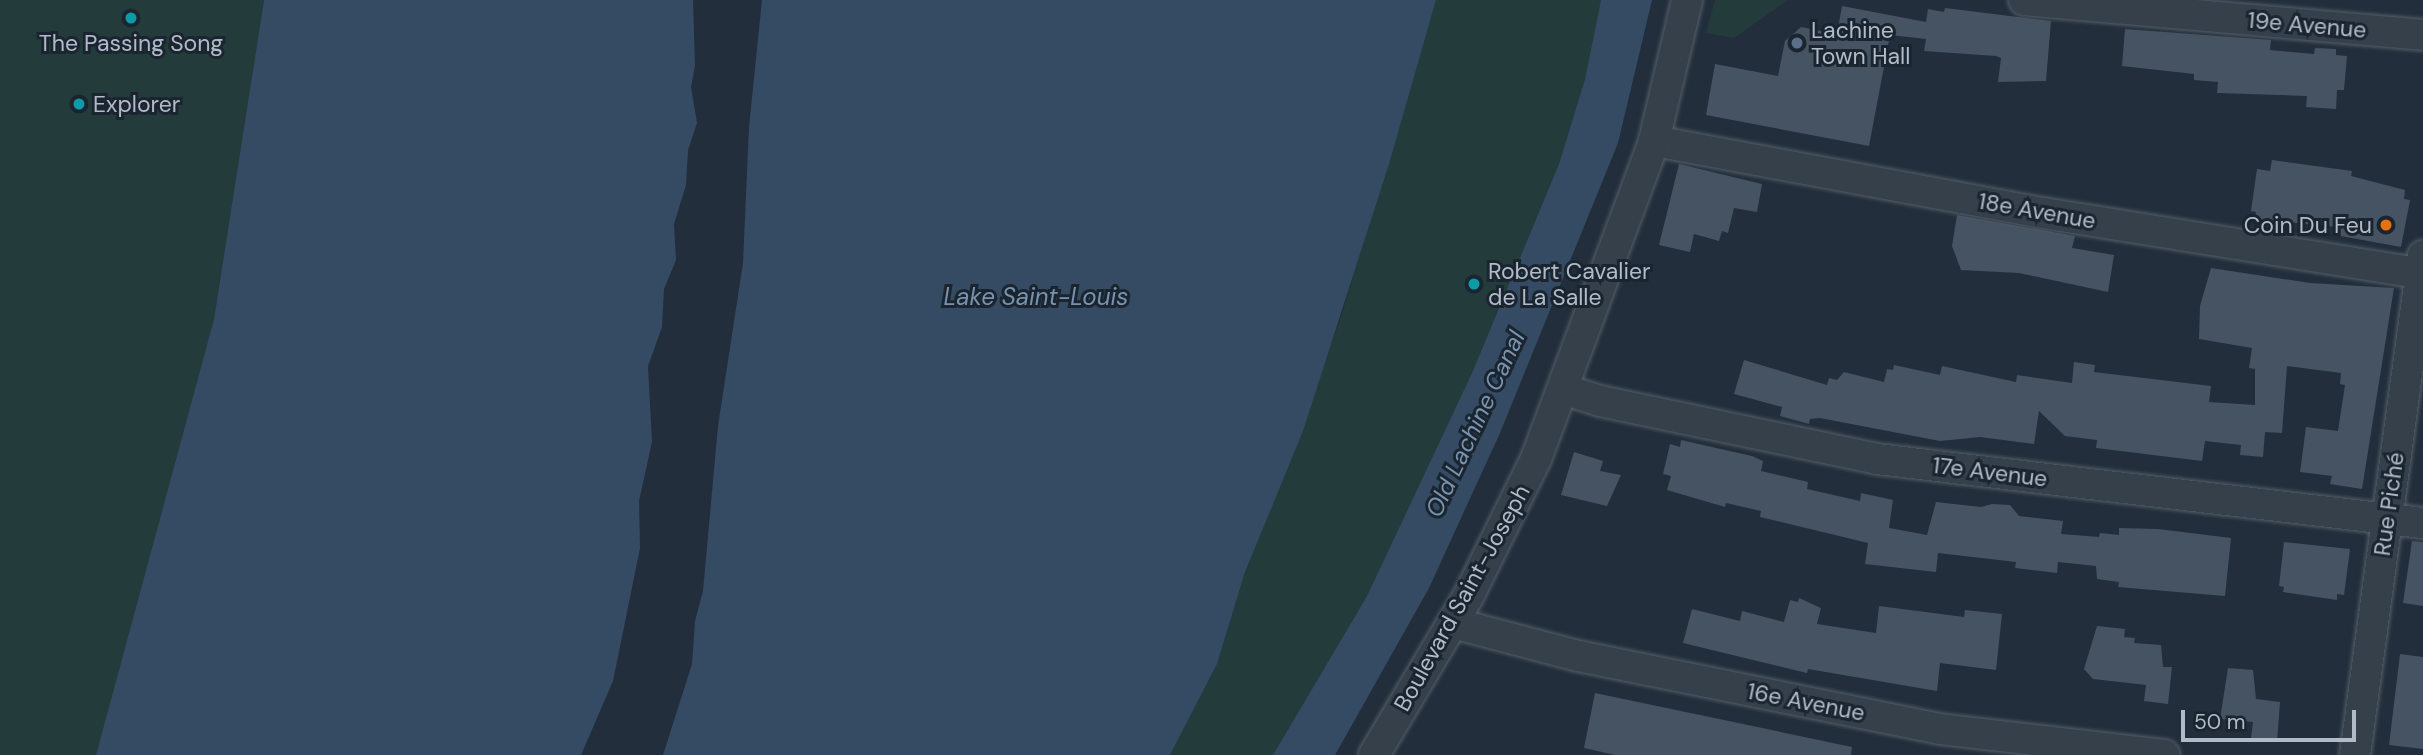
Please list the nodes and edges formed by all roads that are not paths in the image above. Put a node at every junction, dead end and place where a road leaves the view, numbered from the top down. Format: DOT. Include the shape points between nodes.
graph roads {
  1 [pos="1687,0"];
  2 [pos="2024,0"];
  3 [pos="2423,35"];
  4 [pos="1654,141"];
  5 [pos="2422,267"];
  6 [pos="1563,389"];
  7 [pos="2387,518"];
  8 [pos="2423,523"];
  9 [pos="1452,623"];
  10 [pos="1374,755"];
  11 [pos="2165,755"];
  12 [pos="2355,755"];
  1 -- 4 [label="street, Boulevard Saint-Joseph"];
  2 -- 3 [label="street, 19e Avenue"];
  4 -- 5 [label="street, 18e Avenue" via="2043,213"];
  4 -- 6 [label="street, Boulevard Saint-Joseph"];
  5 -- 7 [label="street, Rue Piché"];
  6 -- 7 [label="street, 17e Avenue" via="1600,401 1877,459"];
  6 -- 9 [label="street, Boulevard Saint-Joseph" via="1522,491"];
  7 -- 8 [label="street, 17e Avenue"];
  7 -- 12 [label="street, Rue Piché"];
  9 -- 10 [label="street, Boulevard Saint-Joseph"];
  9 -- 11 [label="street, 16e Avenue" via="1578,656 1940,729"];
}
